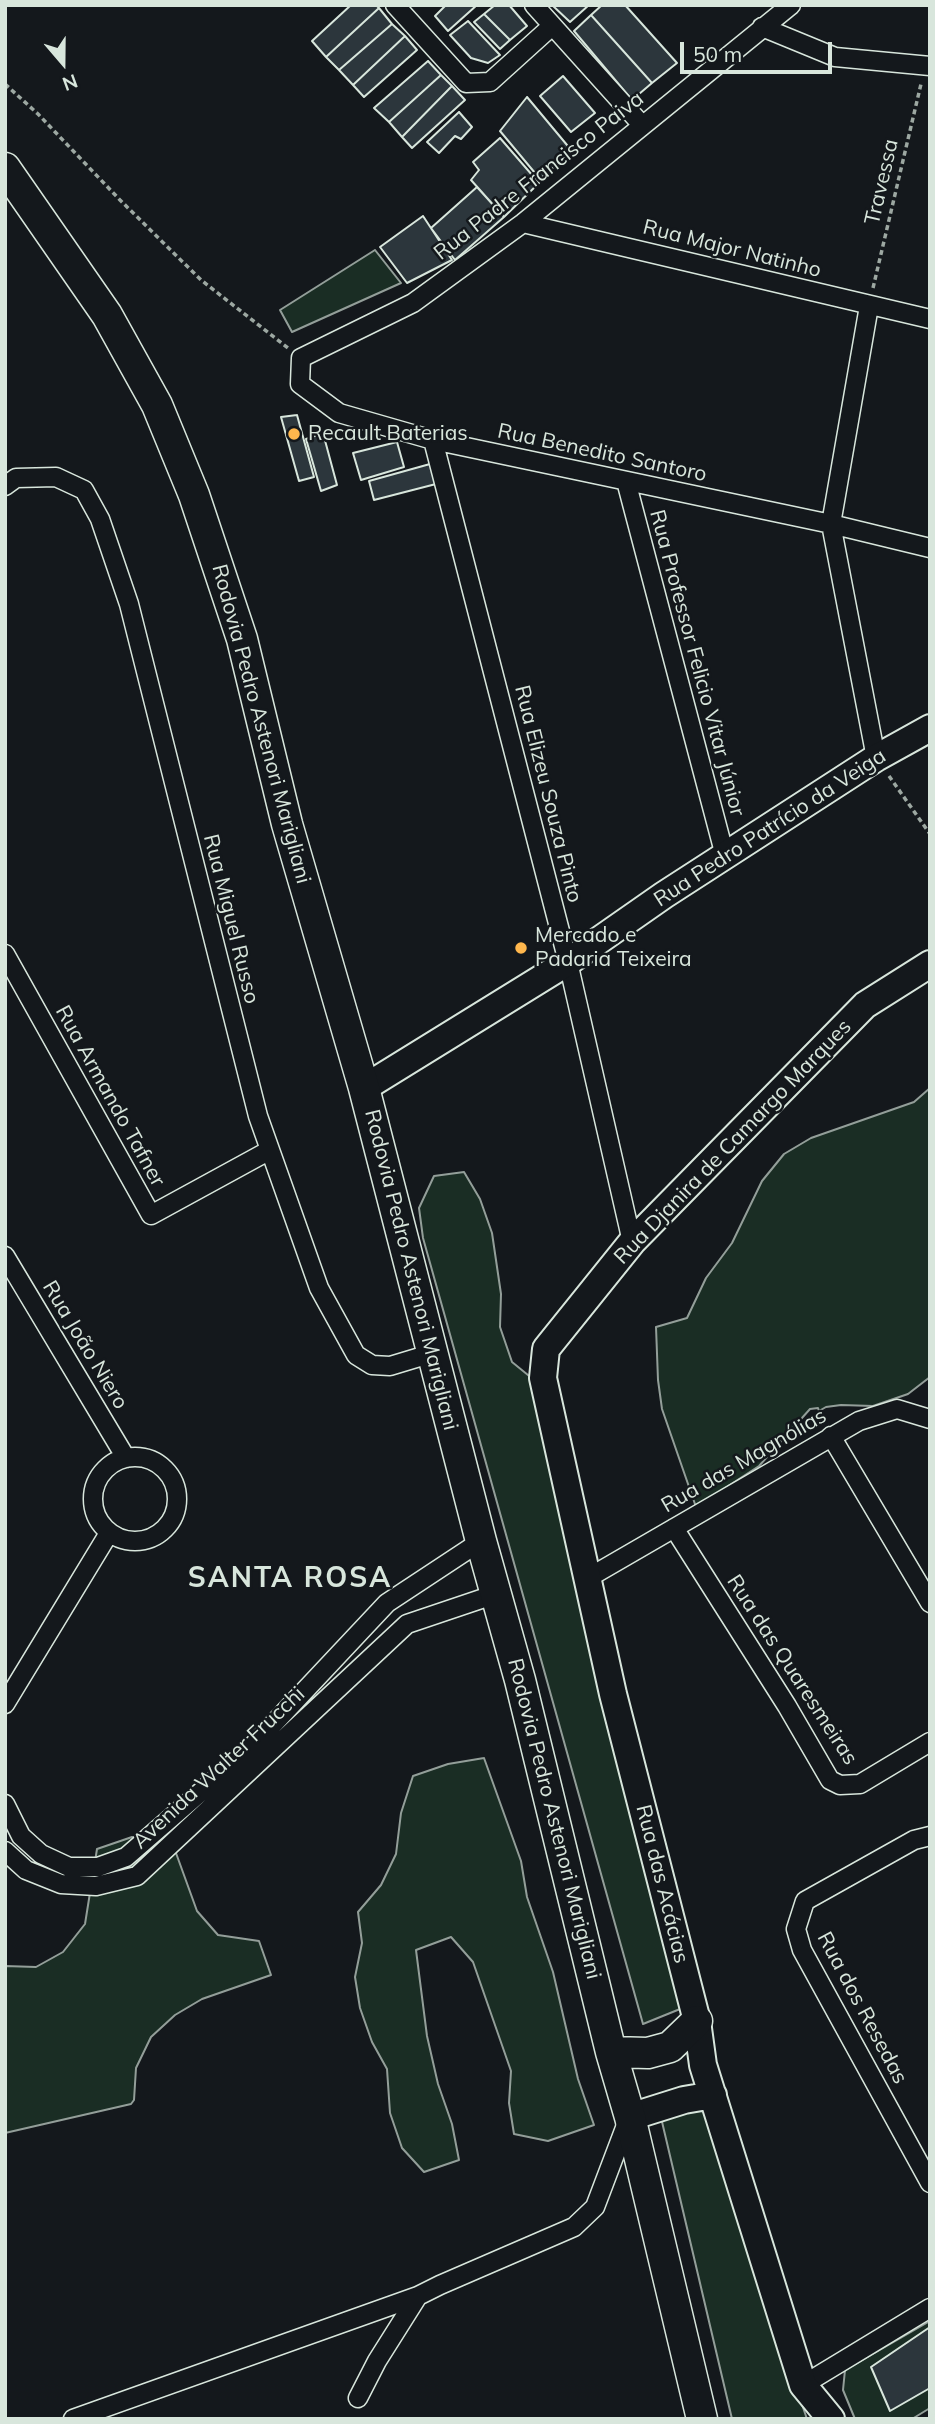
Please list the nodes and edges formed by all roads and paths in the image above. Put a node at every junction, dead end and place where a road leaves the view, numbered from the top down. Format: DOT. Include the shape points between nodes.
graph roads {
  1 [pos="395,5"];
  2 [pos="534,5"];
  3 [pos="790,5"];
  4 [pos="552,26"];
  5 [pos="762,27"];
  6 [pos="927,65"];
  7 [pos="5,84"];
  8 [pos="642,125"];
  9 [pos="5,168"];
  10 [pos="523,223"];
  11 [pos="869,306"];
  12 [pos="930,319"];
  13 [pos="301,358"];
  14 [pos="433,440"];
  15 [pos="626,481"];
  16 [pos="5,486"];
  17 [pos="831,524"];
  18 [pos="930,548"];
  19 [pos="930,729"];
  20 [pos="876,758"];
  21 [pos="930,834"];
  22 [pos="725,856"];
  23 [pos="5,954"];
  24 [pos="568,962"];
  25 [pos="930,964"];
  26 [pos="364,1088"];
  27 [pos="270,1150"];
  28 [pos="632,1242"];
  29 [pos="5,1256"];
  30 [pos="433,1353"];
  31 [pos="543,1378"];
  32 [pos="930,1419"];
  33 [pos="831,1436"];
  34 [pos="126,1458"];
  35 [pos="674,1528"];
  36 [pos="109,1533"];
  37 [pos="481,1541"];
  38 [pos="588,1578"];
  39 [pos="496,1594"];
  40 [pos="387,1603"];
  41 [pos="930,1603"];
  42 [pos="407,1624"];
  43 [pos="5,1704"];
  44 [pos="930,1742"];
  45 [pos="5,1804"];
  46 [pos="930,1836"];
  47 [pos="5,1851"];
  48 [pos="697,2021"];
  49 [pos="611,2052"];
  50 [pos="713,2095"];
  51 [pos="630,2117"];
  52 [pos="930,2183"];
  53 [pos="418,2297"];
  54 [pos="930,2308"];
  55 [pos="803,2385"];
  56 [pos="358,2398"];
  57 [pos="73,2419"];
  58 [pos="702,2419"];
  59 [pos="831,2419"];
  1 -- 4 [label="street" via="466,83 489,82"];
  2 -- 4 [label="street"];
  3 -- 5 [label="street, Rua Padre Francisco Paiva"];
  4 -- 8 [label="street"];
  5 -- 6 [label="street" via="835,57"];
  5 -- 8 [label="street, Rua Padre Francisco Paiva"];
  6 -- 11 [label="path, Travessa"];
  7 -- 13 [label="path" via="201,281"];
  8 -- 10 [label="street, Rua Padre Francisco Paiva"];
  9 -- 26 [label="main road, Rodovia Pedro Astenori Marigliani" via="107,315 157,405 194,495 242,639 287,824"];
  10 -- 11 [label="street, Rua Major Natinho"];
  10 -- 13 [label="street, Rua Padre Francisco Paiva" via="413,303"];
  11 -- 12 [label="street, Rua Major Natinho"];
  11 -- 17 [label="street"];
  13 -- 14 [label="street, Rua Benedito Santoro" via="300,384 339,413"];
  14 -- 15 [label="street, Rua Benedito Santoro"];
  14 -- 24 [label="street, Rua Elizeu Souza Pinto"];
  15 -- 17 [label="street, Rua Benedito Santoro"];
  15 -- 22 [label="street, Rua Professor Felicio Vitar Júnior"];
  16 -- 27 [label="street, Rua Miguel Russo" via="16,478 56,477 84,490 100,519 129,604"];
  17 -- 18 [label="street, Rua Benedito Santoro"];
  17 -- 20 [label="street"];
  19 -- 20 [label="street, Rua Pedro Patrício da Veiga"];
  20 -- 21 [label="path"];
  20 -- 22 [label="street, Rua Pedro Patrício da Veiga"];
  22 -- 24 [label="street, Rua Pedro Patrício da Veiga"];
  23 -- 27 [label="street, Rua Armando Tafner" via="151,1215"];
  24 -- 26 [label="street, Rua Pedro Patrício da Veiga"];
  24 -- 28 [label="street, Rua Elizeu Souza Pinto"];
  25 -- 28 [label="street, Rua Djanira de Camargo Marques" via="865,1005"];
  26 -- 30 [label="main road, Rodovia Pedro Astenori Marigliani"];
  27 -- 30 [label="street, Rua Miguel Russo" via="319,1288 356,1355 372,1365 390,1366"];
  28 -- 31 [label="street, Rua Djanira de Camargo Marques" via="546,1349"];
  29 -- 34 [label="street, Rua João Niero"];
  30 -- 37 [label="main road, Rodovia Pedro Astenori Marigliani"];
  31 -- 38 [label="street, Rua das Acácias"];
  32 -- 33 [label="street, Rua das Magnólias" via="897,1409"];
  33 -- 35 [label="street, Rua das Magnólias"];
  33 -- 41 [label="street"];
  34 -- 36 [label="street" via="113,1463 96,1482 93,1493 96,1516"];
  34 -- 36 [label="street" via="140,1457 165,1469 177,1494 176,1508 162,1532 149,1539 136,1542"];
  35 -- 38 [label="street, Rua das Magnólias"];
  35 -- 44 [label="street, Rua das Quaresmeiras" via="830,1780 840,1785 860,1784"];
  36 -- 43 [label="street"];
  37 -- 39 [label="main road, Rodovia Pedro Astenori Marigliani"];
  37 -- 40 [label="street, Avenida Walter Frucchi"];
  38 -- 48 [label="street, Rua das Acácias"];
  39 -- 42 [label="street"];
  39 -- 49 [label="main road, Rodovia Pedro Astenori Marigliani"];
  40 -- 42 [label="street"];
  40 -- 45 [label="street, Avenida Walter Frucchi" via="248,1751 126,1857 98,1867 69,1867 41,1854 21,1836"];
  42 -- 47 [label="street, Avenida Walter Frucchi" via="137,1876 96,1886 61,1884 26,1870"];
  46 -- 52 [label="street, Rua dos Resedas" via="805,1901 796,1929 802,1950"];
  48 -- 49 [label="main road" via="670,2047 648,2053"];
  48 -- 50 [label="street, Rua das Acácias"];
  49 -- 51 [label="main road, Rodovia Pedro Astenori Marigliani"];
  50 -- 51 [label="street"];
  50 -- 55 [label="street, Rua das Acácias"];
  51 -- 53 [label="street" via="595,2207 574,2227"];
  51 -- 58 [label="main road, Rodovia Pedro Astenori Marigliani"];
  53 -- 56 [label="street"];
  53 -- 57 [label="street"];
  54 -- 55 [label="street"];
  55 -- 59 [label="street"];
}
